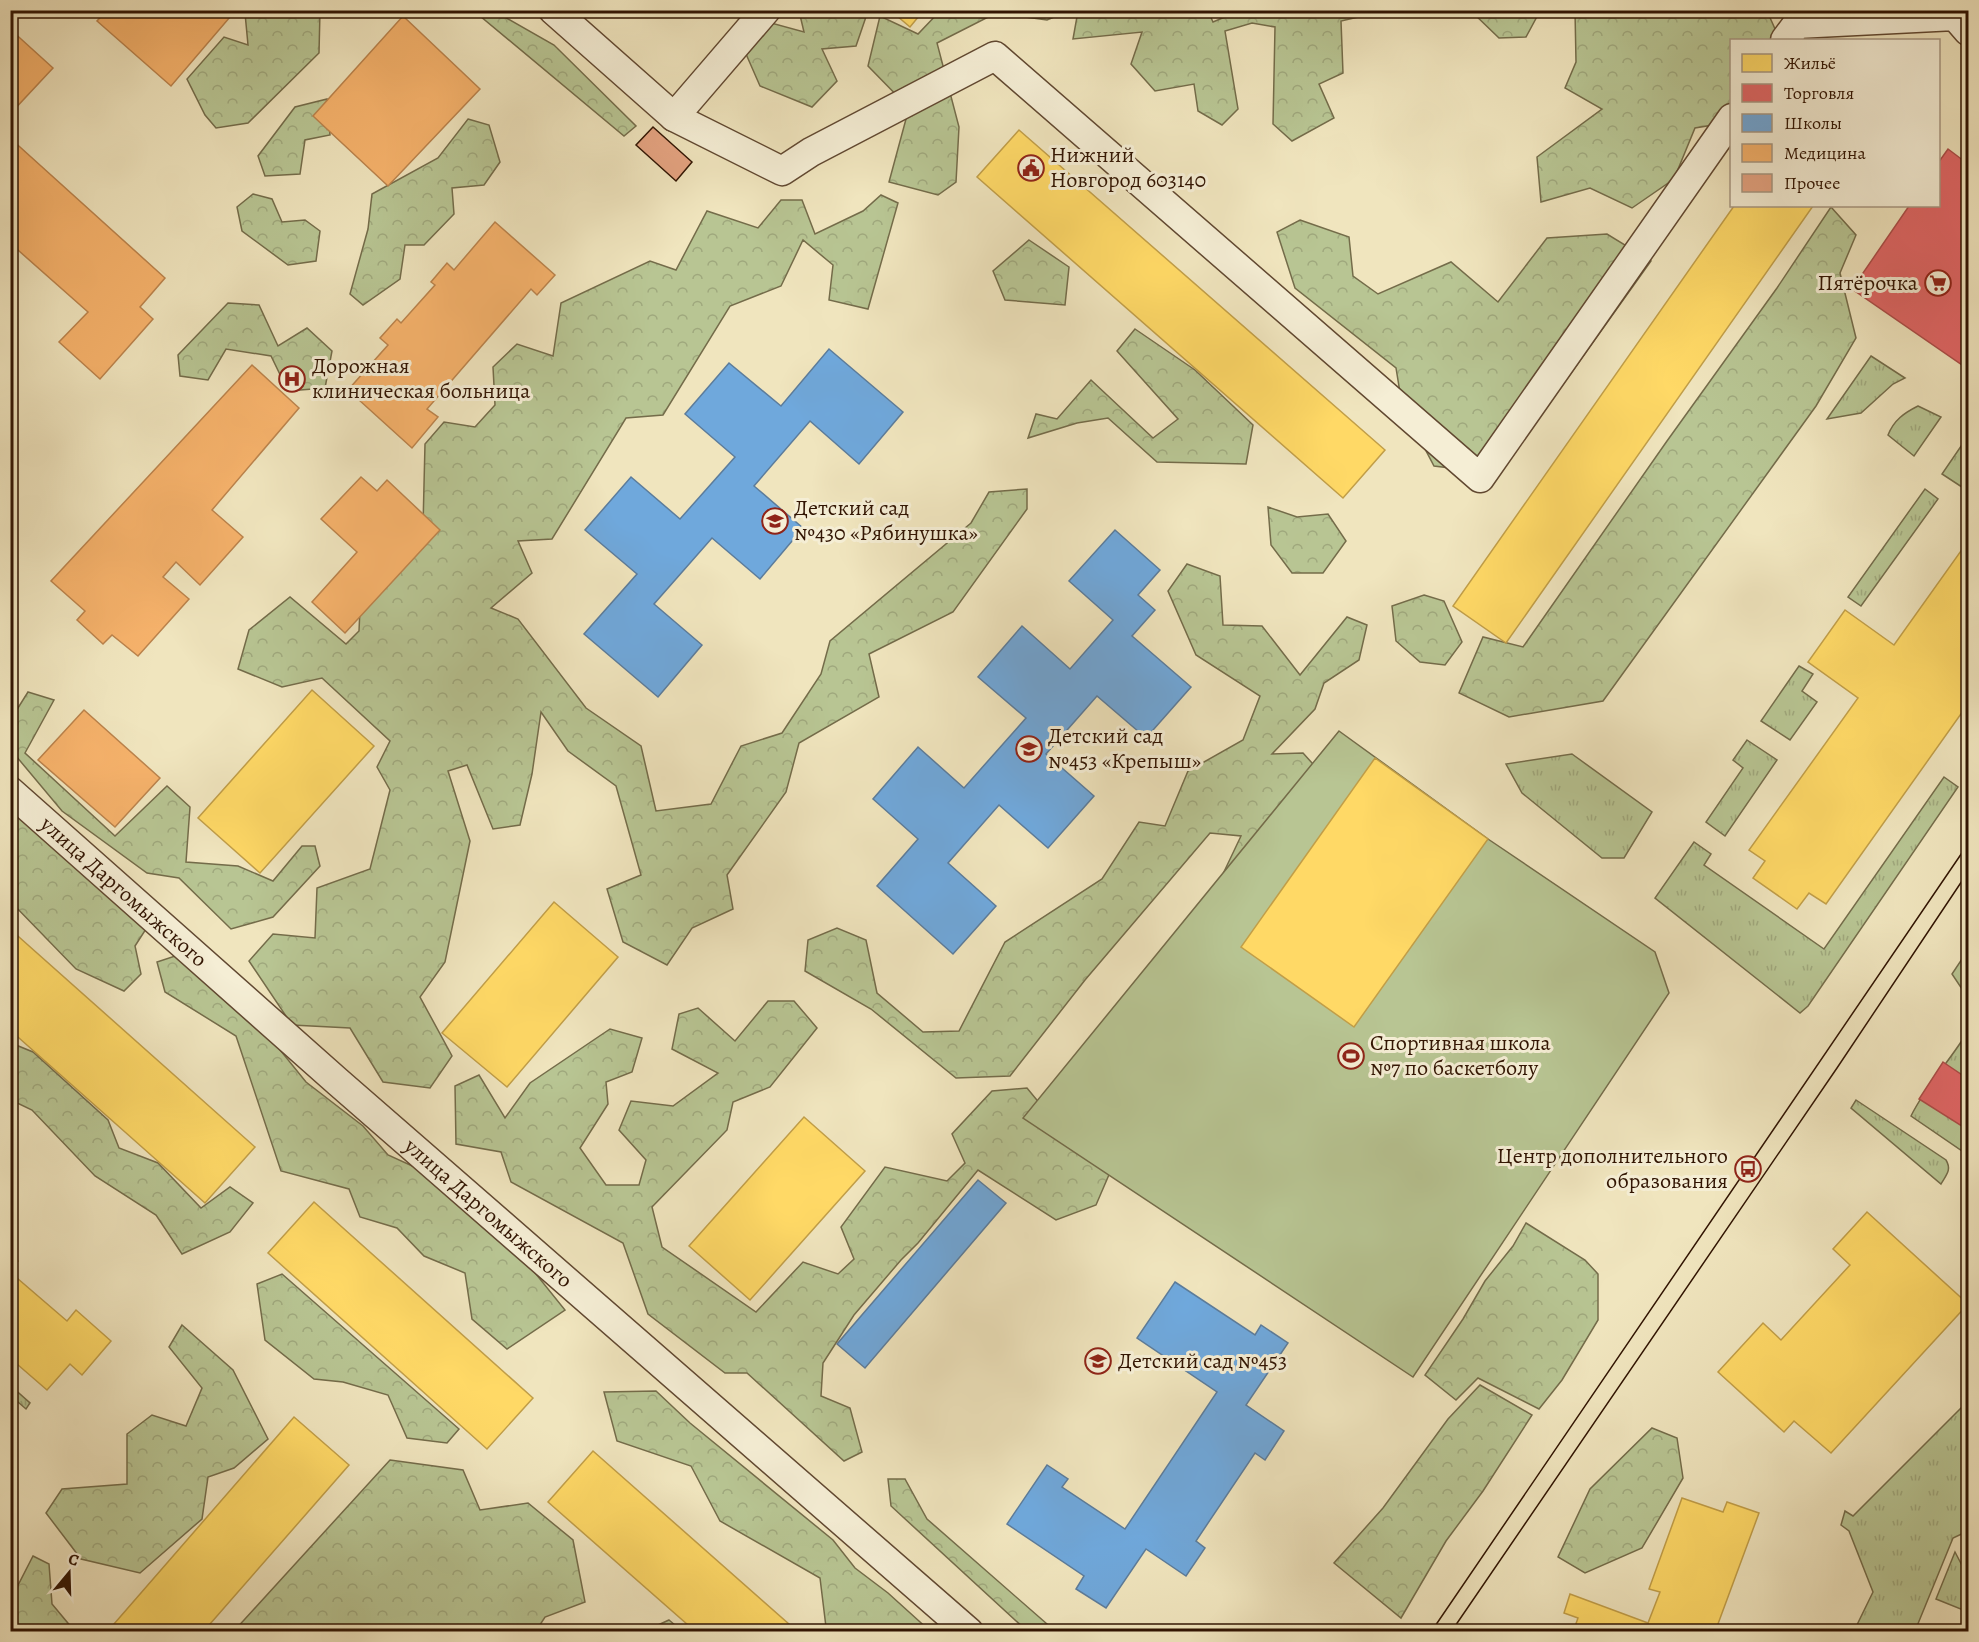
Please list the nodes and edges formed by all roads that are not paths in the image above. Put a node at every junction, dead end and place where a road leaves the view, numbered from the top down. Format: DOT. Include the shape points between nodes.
graph roads {
  1 [pos="553,10"];
  2 [pos="766,10"];
  3 [pos="1968,31"];
  4 [pos="1786,39"];
  5 [pos="674,117"];
  6 [pos="1730,119"];
  7 [pos="10,791"];
  8 [pos="969,1632"];
  1 -- 5 [label="street"];
  2 -- 5 [label="street"];
  3 -- 4 [label="street" via="1955,16 1797,24"];
  5 -- 6 [label="street" via="782,171 995,56 1480,478"];
  7 -- 8 [label="street, улица Даргомыжского"];
}
